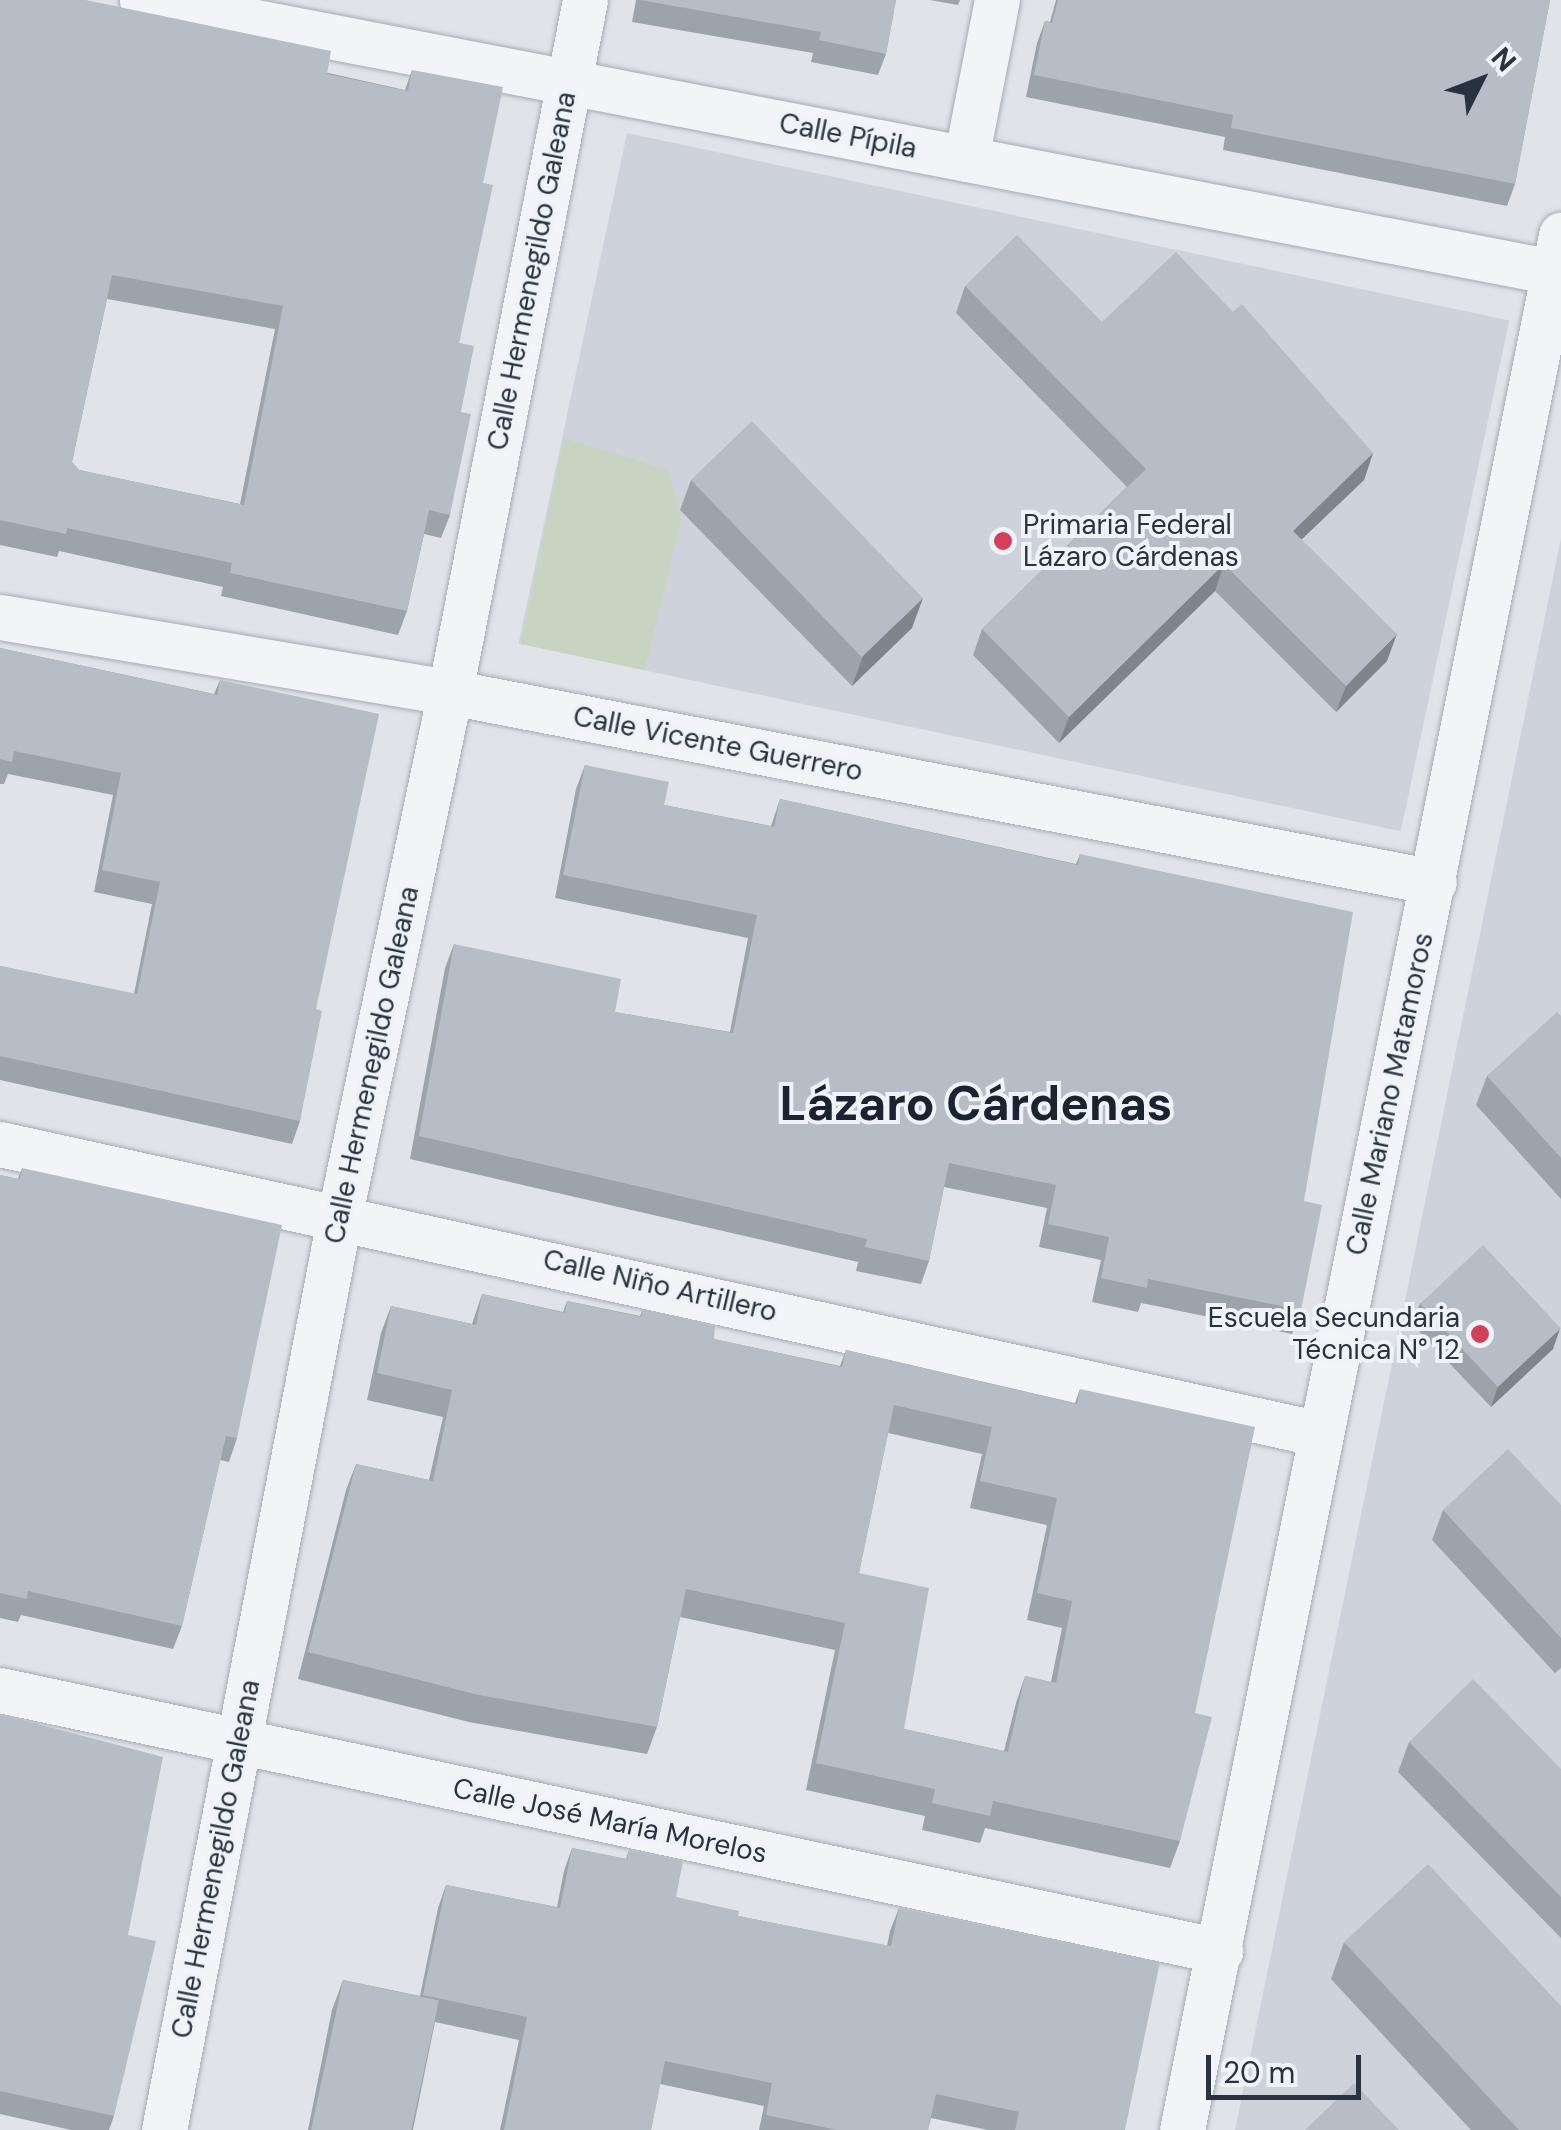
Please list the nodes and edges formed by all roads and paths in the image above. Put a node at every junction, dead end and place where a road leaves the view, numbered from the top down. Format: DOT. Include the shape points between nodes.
graph roads {
  1 [pos="142,0"];
  2 [pos="585,0"];
  3 [pos="997,0"];
  4 [pos="569,82"];
  5 [pos="966,159"];
  6 [pos="1557,254"];
  7 [pos="0,617"];
  8 [pos="450,692"];
  9 [pos="1434,882"];
  10 [pos="0,1144"];
  11 [pos="340,1214"];
  12 [pos="1320,1434"];
  13 [pos="0,1690"];
  14 [pos="239,1741"];
  15 [pos="1220,1952"];
  16 [pos="164,2130"];
  17 [pos="1182,2130"];
  1 -- 4 [label="street, Calle Pípila"];
  2 -- 4 [label="street, Calle Hermenegildo Galeana"];
  3 -- 5 [label="street"];
  4 -- 5 [label="street, Calle Pípila"];
  4 -- 8 [label="street, Calle Hermenegildo Galeana"];
  5 -- 6 [label="street, Calle Pípila"];
  6 -- 9 [label="street, Calle Mariano Matamoros"];
  7 -- 8 [label="street, Calle Vicente Guerrero"];
  8 -- 9 [label="street, Calle Vicente Guerrero"];
  8 -- 11 [label="street, Calle Hermenegildo Galeana"];
  9 -- 12 [label="street, Calle Mariano Matamoros"];
  10 -- 11 [label="street, Calle Niño Artillero"];
  11 -- 12 [label="street, Calle Niño Artillero"];
  11 -- 14 [label="street, Calle Hermenegildo Galeana"];
  12 -- 15 [label="street, Calle Mariano Matamoros"];
  13 -- 14 [label="street, Calle José María Morelos"];
  14 -- 15 [label="street, Calle José María Morelos"];
  14 -- 16 [label="street, Calle Hermenegildo Galeana"];
  15 -- 17 [label="street, Calle Mariano Matamoros"];
}
